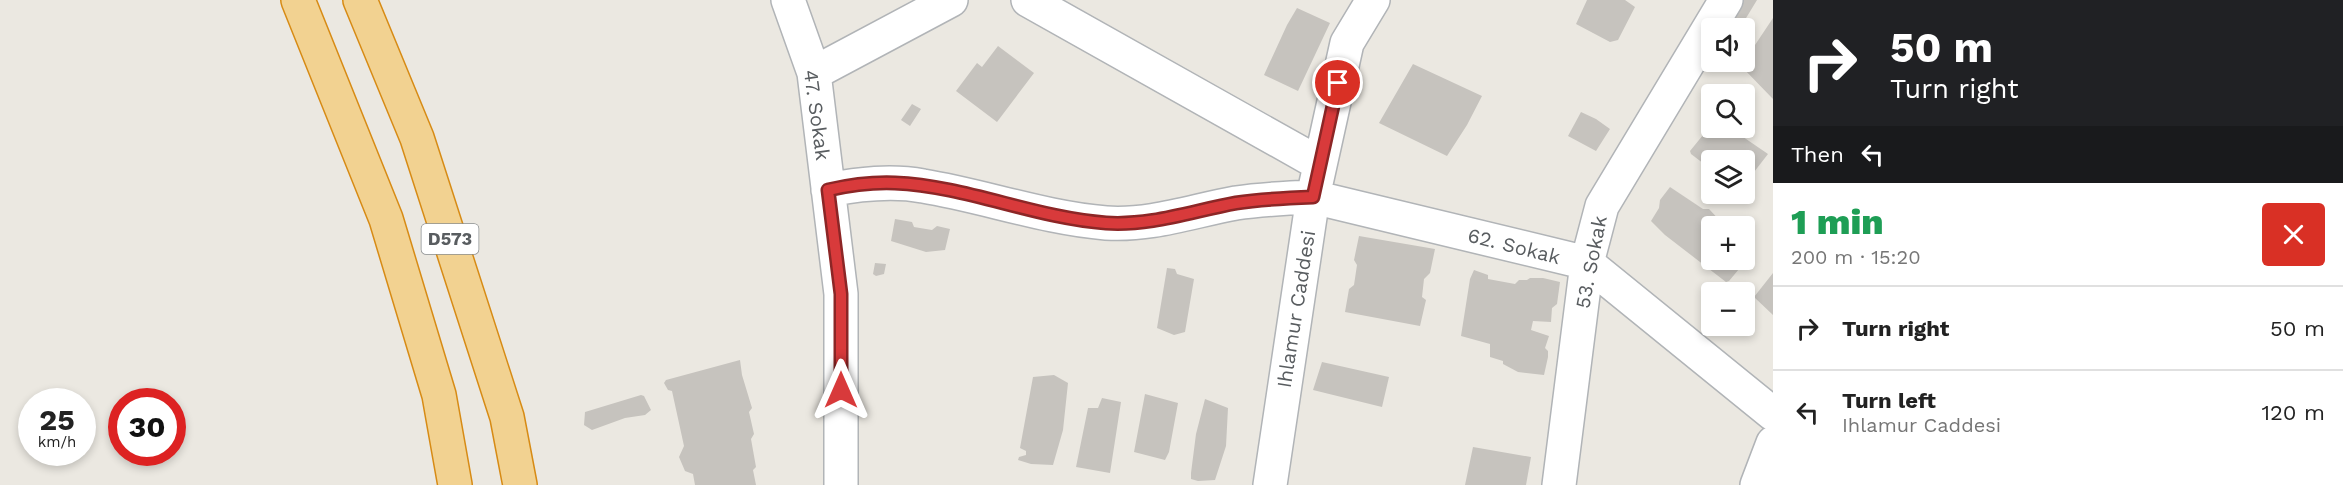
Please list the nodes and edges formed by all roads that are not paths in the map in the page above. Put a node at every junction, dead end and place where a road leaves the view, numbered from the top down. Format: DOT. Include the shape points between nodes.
graph roads {
  1 [pos="298,0"];
  2 [pos="360,0"];
  3 [pos="788,0"];
  4 [pos="951,0"];
  5 [pos="1028,0"];
  6 [pos="1373,0"];
  7 [pos="1726,0"];
  8 [pos="814,73"];
  9 [pos="1320,164"];
  10 [pos="828,190"];
  11 [pos="1313,197"];
  12 [pos="1587,263"];
  13 [pos="1773,414"];
  14 [pos="1773,443"];
  15 [pos="455,485"];
  16 [pos="520,485"];
  17 [pos="841,485"];
  18 [pos="1270,485"];
  19 [pos="1559,485"];
  20 [pos="1757,485"];
  1 -- 15 [label="highway, D573" via="386,219 439,395"];
  2 -- 16 [label="highway, D573" via="417,138 507,417"];
  3 -- 8 [label="street, 47. Sokak"];
  4 -- 8 [label="street"];
  5 -- 9 [label="street"];
  6 -- 9 [label="street, Ihlamur Caddesi" via="1347,43"];
  7 -- 12 [label="street, 53. Sokak" via="1602,206"];
  8 -- 10 [label="street, 47. Sokak"];
  9 -- 11 [label="street, Ihlamur Caddesi"];
  10 -- 11 [label="street, 62. Sokak" via="872,183 922,186 1108,223 1171,218 1269,198"];
  10 -- 17 [label="street, 47. Sokak" via="841,294"];
  11 -- 12 [label="street, 62. Sokak"];
  11 -- 18 [label="street, Ihlamur Caddesi"];
  12 -- 13 [label="street, 62. Sokak"];
  12 -- 19 [label="street, 53. Sokak"];
  14 -- 20 [label="street"];
}
